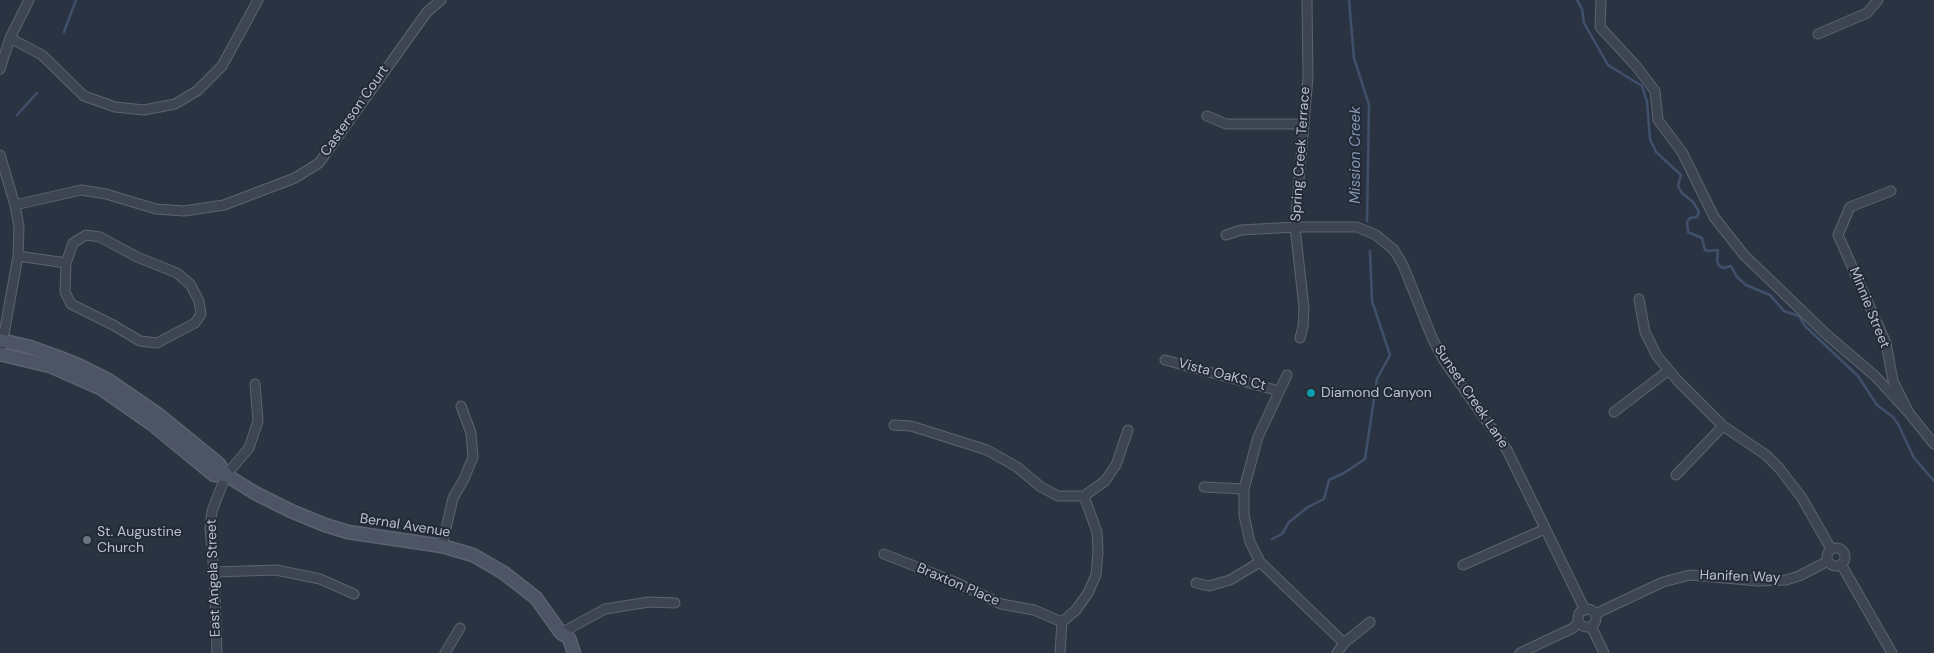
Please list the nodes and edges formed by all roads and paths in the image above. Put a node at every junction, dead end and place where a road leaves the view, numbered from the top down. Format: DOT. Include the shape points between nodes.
graph roads {
  1 [pos="29,0"];
  2 [pos="258,0"];
  3 [pos="441,0"];
  4 [pos="1307,0"];
  5 [pos="1601,0"];
  6 [pos="1878,0"];
  7 [pos="1818,34"];
  8 [pos="10,38"];
  9 [pos="0,69"];
  10 [pos="1207,116"];
  11 [pos="1303,124"];
  12 [pos="0,155"];
  13 [pos="1891,191"];
  14 [pos="15,205"];
  15 [pos="1295,227"];
  16 [pos="1226,234"];
  17 [pos="18,256"];
  18 [pos="66,263"];
  19 [pos="1639,299"];
  20 [pos="1300,338"];
  21 [pos="1,340"];
  22 [pos="0,354"];
  23 [pos="1165,360"];
  24 [pos="1669,370"];
  25 [pos="1287,375"];
  26 [pos="254,384"];
  27 [pos="1279,391"];
  28 [pos="461,406"];
  29 [pos="1614,412"];
  30 [pos="1909,413"];
  31 [pos="894,425"];
  32 [pos="1723,426"];
  33 [pos="1128,430"];
  34 [pos="1934,444"];
  35 [pos="226,475"];
  36 [pos="1676,475"];
  37 [pos="1204,487"];
  38 [pos="1244,489"];
  39 [pos="1084,496"];
  40 [pos="1545,529"];
  41 [pos="442,546"];
  42 [pos="1831,549"];
  43 [pos="884,554"];
  44 [pos="1828,560"];
  45 [pos="1260,562"];
  46 [pos="1841,564"];
  47 [pos="1464,565"];
  48 [pos="214,572"];
  49 [pos="1196,583"];
  50 [pos="354,594"];
  51 [pos="675,603"];
  52 [pos="1584,610"];
  53 [pos="1595,614"];
  54 [pos="1062,622"];
  55 [pos="1370,622"];
  56 [pos="1579,622"];
  57 [pos="1591,626"];
  58 [pos="460,628"];
  59 [pos="562,633"];
  60 [pos="1344,643"];
  61 [pos="217,653"];
  62 [pos="445,653"];
  63 [pos="566,653"];
  64 [pos="574,653"];
  65 [pos="1060,653"];
  66 [pos="1337,653"];
  67 [pos="1520,653"];
  68 [pos="1604,653"];
  69 [pos="1892,653"];
  1 -- 8 [label="street"];
  2 -- 8 [label="street" via="222,66 197,91 175,104 144,110 115,107 84,96 42,55"];
  3 -- 14 [label="street, Casterson Court" via="427,12 319,163 295,178 224,206 184,210 156,208 81,190"];
  4 -- 11 [label="street, Spring Creek Terrace" via="1308,77"];
  5 -- 30 [label="street" via="1600,27 1655,91 1658,120 1682,152 1714,217 1744,255 1875,376"];
  6 -- 7 [label="street" via="1867,13"];
  8 -- 9 [label="street"];
  10 -- 11 [label="street" via="1226,124"];
  11 -- 15 [label="street, Spring Creek Terrace"];
  12 -- 14 [label="street"];
  13 -- 30 [label="street, Minnie Street" via="1850,207 1838,235 1886,343 1893,380"];
  14 -- 17 [label="street"];
  15 -- 16 [label="street, Sunset Creek Lane"];
  15 -- 20 [label="street, Spring Creek Terrace" via="1304,308"];
  15 -- 40 [label="street, Sunset Creek Lane" via="1357,227 1376,235 1394,250 1404,265 1433,340 1507,450"];
  17 -- 18 [label="street"];
  17 -- 21 [label="street"];
  18 -- 18 [label="street" via="65,292 71,304 140,341 157,343 195,323 201,314 199,301 190,284 178,273 137,257 100,237 86,235 73,244"];
  19 -- 24 [label="street" via="1645,332 1657,356"];
  21 -- 22 [label="street"];
  21 -- 35 [label="main road, Bernal Avenue" via="78,364 114,384 219,464"];
  22 -- 35 [label="main road, Bernal Avenue" via="50,366 102,389 152,424 214,475"];
  23 -- 27 [label="street, Vista OaKS Ct"];
  24 -- 29 [label="street"];
  24 -- 32 [label="street"];
  25 -- 27 [label="street"];
  26 -- 35 [label="street, East Angela Street" via="258,421 249,448"];
  27 -- 38 [label="street" via="1258,437"];
  28 -- 41 [label="street" via="471,433 473,457 453,498"];
  30 -- 34 [label="street, Minnie Street"];
  31 -- 39 [label="street" via="911,426 987,450 1058,496"];
  32 -- 36 [label="street"];
  32 -- 42 [label="street" via="1766,455 1779,468 1802,498"];
  33 -- 39 [label="street" via="1116,465 1105,481"];
  35 -- 41 [label="main road, Bernal Avenue" via="274,503 325,525 366,536"];
  35 -- 48 [label="street, East Angela Street" via="212,511 210,528"];
  37 -- 38 [label="street"];
  38 -- 45 [label="street" via="1244,515 1250,542"];
  39 -- 54 [label="street" via="1097,532 1096,575 1076,610"];
  40 -- 47 [label="street"];
  40 -- 52 [label="street, Sunset Creek Lane"];
  41 -- 59 [label="main road, Bernal Avenue" via="473,555 504,573 536,598"];
  42 -- 44 [label="street"];
  42 -- 46 [label="street" via="1838,548 1844,552"];
  43 -- 54 [label="street, Braxton Place" via="1001,604 1034,610"];
  44 -- 46 [label="street" via="1834,565"];
  44 -- 53 [label="street, Hanifen Way" via="1786,580 1690,576 1663,582"];
  45 -- 49 [label="street" via="1230,580 1209,586"];
  45 -- 60 [label="street"];
  46 -- 69 [label="street"];
  48 -- 50 [label="street" via="276,570 320,579"];
  48 -- 61 [label="street, East Angela Street"];
  51 -- 59 [label="street" via="649,602 605,610"];
  52 -- 53 [label="street"];
  52 -- 56 [label="street" via="1578,616"];
  53 -- 57 [label="street" via="1595,623"];
  54 -- 65 [label="street"];
  55 -- 60 [label="street"];
  56 -- 57 [label="street" via="1585,627"];
  56 -- 67 [label="street"];
  57 -- 68 [label="street"];
  58 -- 62 [label="street"];
  59 -- 63 [label="main road, Bernal Avenue"];
  59 -- 64 [label="main road, Bernal Avenue" via="569,638"];
  60 -- 66 [label="street"];
}
